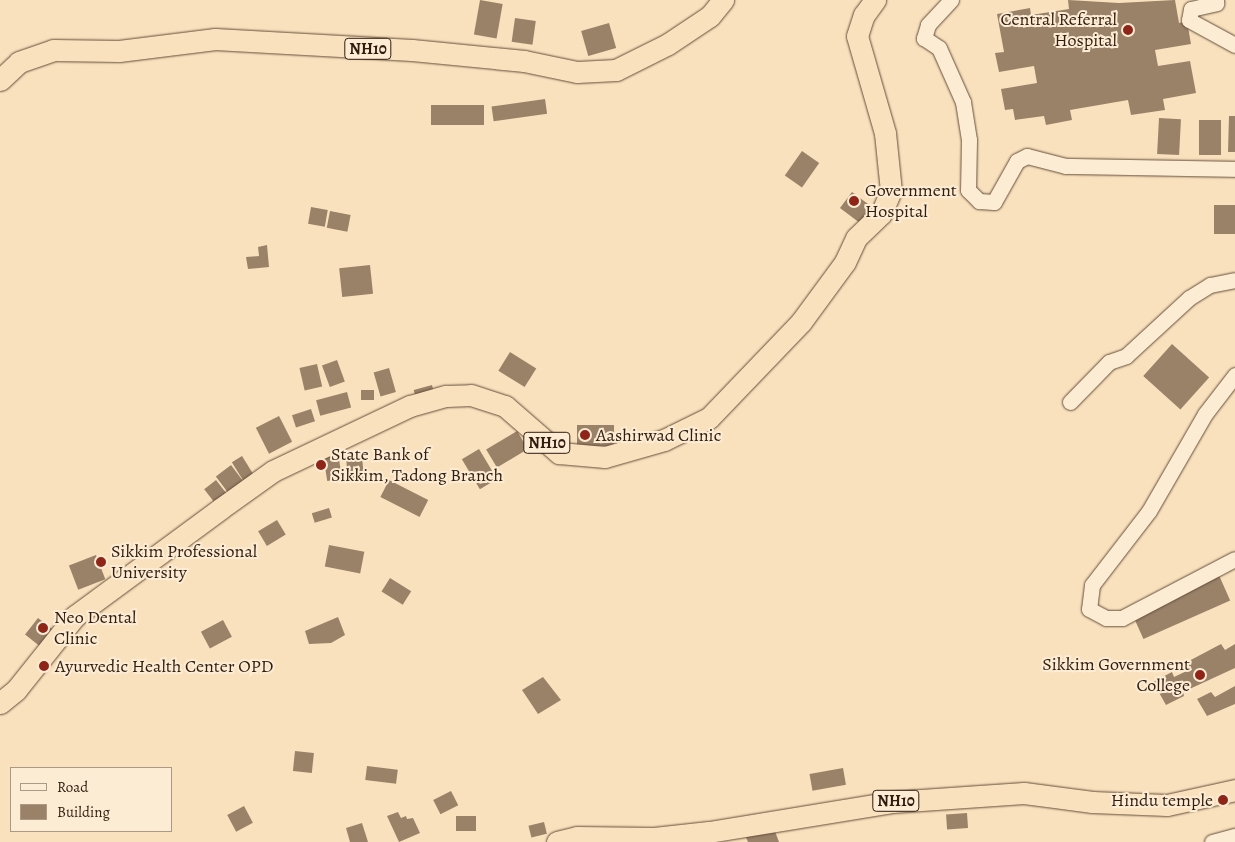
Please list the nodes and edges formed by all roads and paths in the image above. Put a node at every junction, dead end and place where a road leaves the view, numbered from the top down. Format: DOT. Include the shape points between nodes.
graph roads {
  1 [pos="723,0"];
  2 [pos="875,0"];
  3 [pos="951,0"];
  4 [pos="1216,0"];
  5 [pos="1186,5"];
  6 [pos="1235,46"];
  7 [pos="0,80"];
  8 [pos="1235,169"];
  9 [pos="1235,280"];
  10 [pos="1235,375"];
  11 [pos="1070,402"];
  12 [pos="1235,559"];
  13 [pos="0,703"];
  14 [pos="1235,790"];
  15 [pos="1235,836"];
  16 [pos="557,842"];
  17 [pos="1212,842"];
  1 -- 7 [label="highway, NH10" via="710,16 675,39 616,70 577,72 524,61 412,50 215,39 119,51 53,50 19,62"];
  2 -- 13 [label="highway, NH10" via="864,15 857,36 885,133 891,191 881,214 856,238 845,262 801,322 709,418 664,440 605,457 559,453 505,406 471,396 446,396 410,406 273,471 220,509 75,616 16,690"];
  3 -- 8 [label="street" via="928,25 924,38 939,48 963,102 969,140 968,190 979,202 994,202 1017,161 1027,156 1066,166"];
  4 -- 5 [label="street" via="1216,3"];
  5 -- 6 [label="street" via="1189,20"];
  9 -- 11 [label="street" via="1210,285 1189,298 1126,356 1109,362"];
  10 -- 12 [label="street" via="1205,414 1149,511 1092,585 1089,609 1106,618 1122,618"];
  14 -- 16 [label="highway, NH10" via="1167,805 1092,802 1024,793 892,802 709,832 654,838 577,837"];
  15 -- 17 [label="street"];
}
